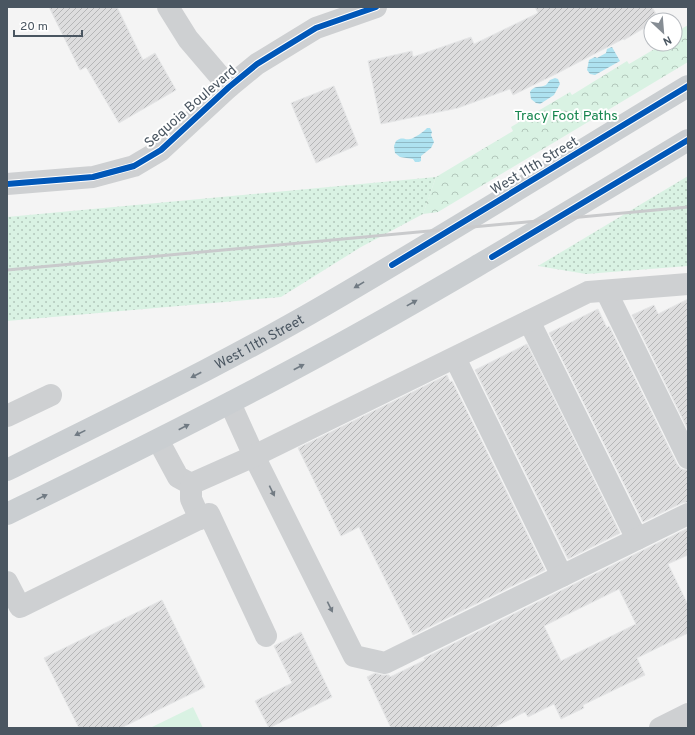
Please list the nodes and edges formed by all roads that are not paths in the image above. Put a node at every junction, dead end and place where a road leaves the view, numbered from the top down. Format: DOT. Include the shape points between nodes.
graph roads {
  1 [pos="168,7"];
  2 [pos="376,7"];
  3 [pos="688,86"];
  4 [pos="230,87"];
  5 [pos="688,140"];
  6 [pos="7,184"];
  7 [pos="688,284"];
  8 [pos="606,291"];
  9 [pos="529,321"];
  10 [pos="455,358"];
  11 [pos="51,395"];
  12 [pos="230,403"];
  13 [pos="7,416"];
  14 [pos="158,440"];
  15 [pos="254,456"];
  16 [pos="688,458"];
  17 [pos="7,470"];
  18 [pos="191,484"];
  19 [pos="7,514"];
  20 [pos="688,514"];
  21 [pos="200,519"];
  22 [pos="637,539"];
  23 [pos="562,576"];
  24 [pos="7,582"];
  25 [pos="266,636"];
  26 [pos="688,714"];
  27 [pos="660,728"];
  1 -- 4 [label="street" via="188,39"];
  2 -- 4 [label="street, Sequoia Boulevard" via="316,28 257,64"];
  3 -- 17 [label="main road, West 11th Street, one-way" via="324,306 176,386"];
  4 -- 6 [label="street, Sequoia Boulevard" via="161,150 134,166 93,177"];
  12 -- 5 [label="main road, one-way" via="422,298"];
  7 -- 8 [label="street"];
  8 -- 9 [label="street" via="588,292"];
  8 -- 16 [label="street"];
  9 -- 10 [label="street"];
  9 -- 22 [label="street"];
  10 -- 15 [label="street"];
  10 -- 23 [label="street"];
  11 -- 13 [label="street"];
  14 -- 12 [label="main road, one-way"];
  12 -- 15 [label="street"];
  14 -- 18 [label="street" via="178,477"];
  19 -- 14 [label="main road, one-way"];
  15 -- 18 [label="street"];
  15 -- 23 [label="street, one-way" via="354,656 386,663"];
  18 -- 21 [label="street" via="191,499"];
  20 -- 22 [label="street"];
  21 -- 24 [label="street" via="20,607"];
  21 -- 25 [label="street" via="209,514"];
  22 -- 23 [label="street"];
  26 -- 27 [label="street"];
}
